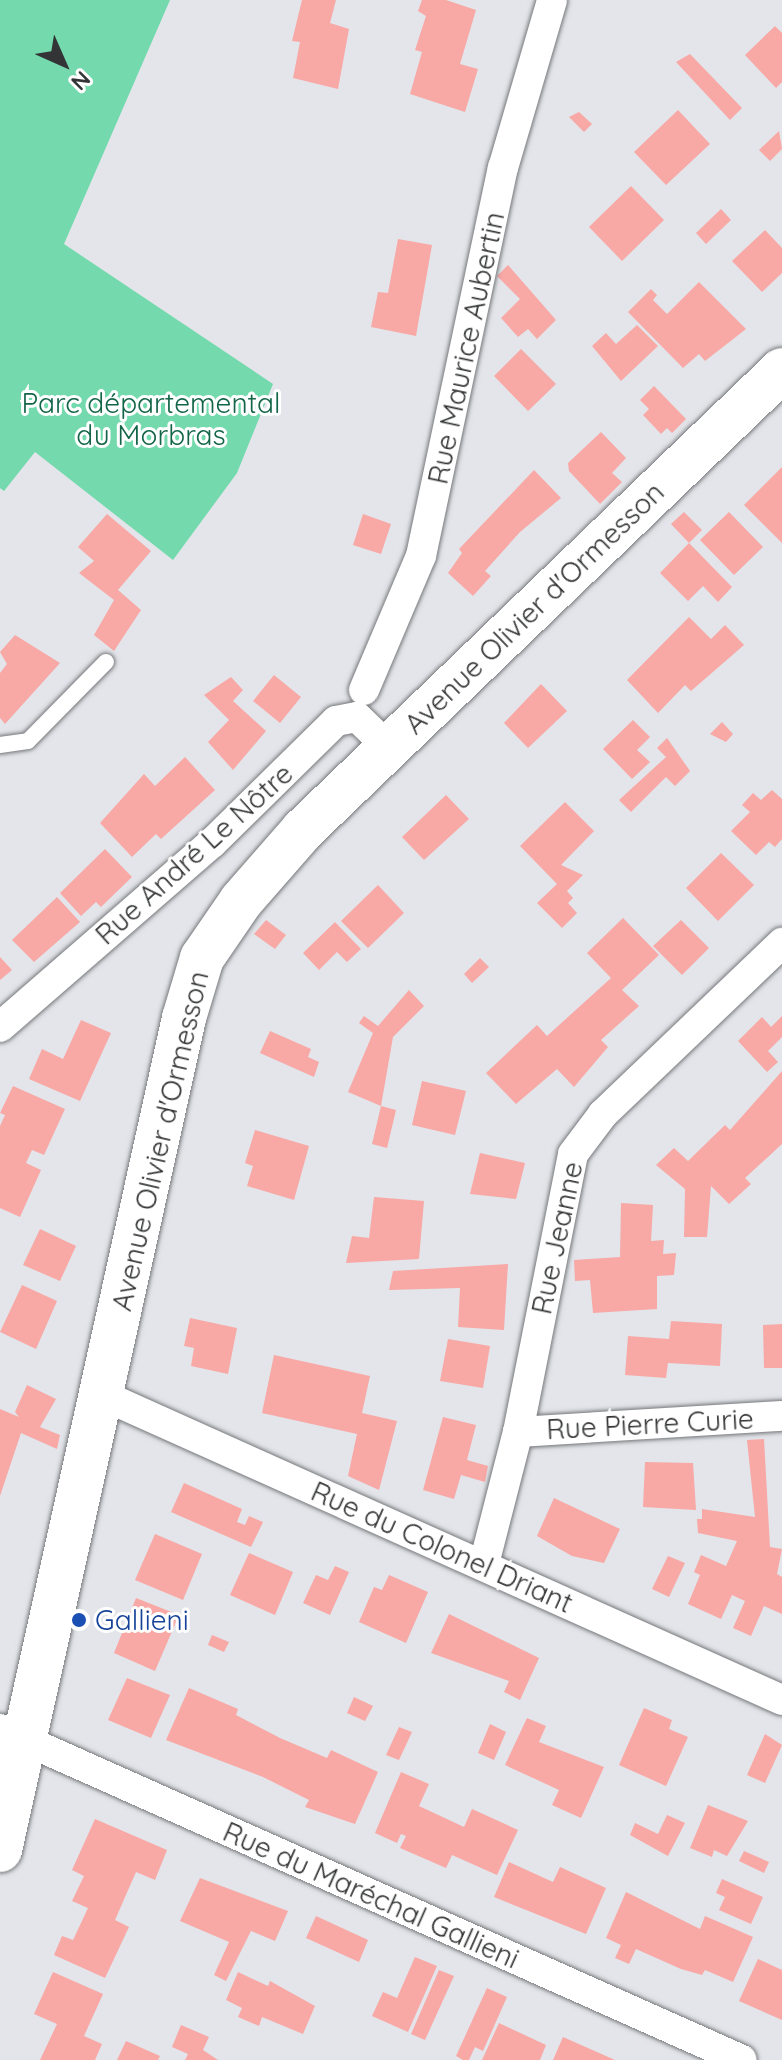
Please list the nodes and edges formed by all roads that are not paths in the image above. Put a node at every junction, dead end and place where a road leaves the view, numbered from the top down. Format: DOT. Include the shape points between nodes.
graph roads {
  1 [pos="552,0"];
  2 [pos="782,370"];
  3 [pos="106,662"];
  4 [pos="364,690"];
  5 [pos="0,745"];
  6 [pos="389,748"];
  7 [pos="782,943"];
  8 [pos="0,1027"];
  9 [pos="102,1395"];
  10 [pos="782,1416"];
  11 [pos="518,1432"];
  12 [pos="484,1564"];
  13 [pos="782,1700"];
  14 [pos="12,1734"];
  15 [pos="0,1850"];
  16 [pos="742,2060"];
  1 -- 4 [label="street, Rue Maurice Aubertin" via="503,168 421,556"];
  2 -- 6 [label="main road, Avenue Olivier d'Ormesson"];
  3 -- 5 [label="lane" via="28,741"];
  6 -- 8 [label="street, Rue André Le Nôtre" via="357,717 336,721 212,843"];
  6 -- 9 [label="main road, Avenue Olivier d'Ormesson" via="303,830 241,901 202,958 184,1018"];
  7 -- 11 [label="street, Rue Jeanne" via="603,1114 573,1154"];
  9 -- 12 [label="street, Rue du Colonel Driant"];
  9 -- 14 [label="main road, Avenue Olivier d'Ormesson"];
  10 -- 11 [label="street, Rue Pierre Curie"];
  11 -- 12 [label="street, Rue Jeanne"];
  12 -- 13 [label="street, Rue du Colonel Driant"];
  14 -- 15 [label="main road, Avenue Olivier d'Ormesson"];
  14 -- 16 [label="street, Rue du Maréchal Gallieni"];
}
